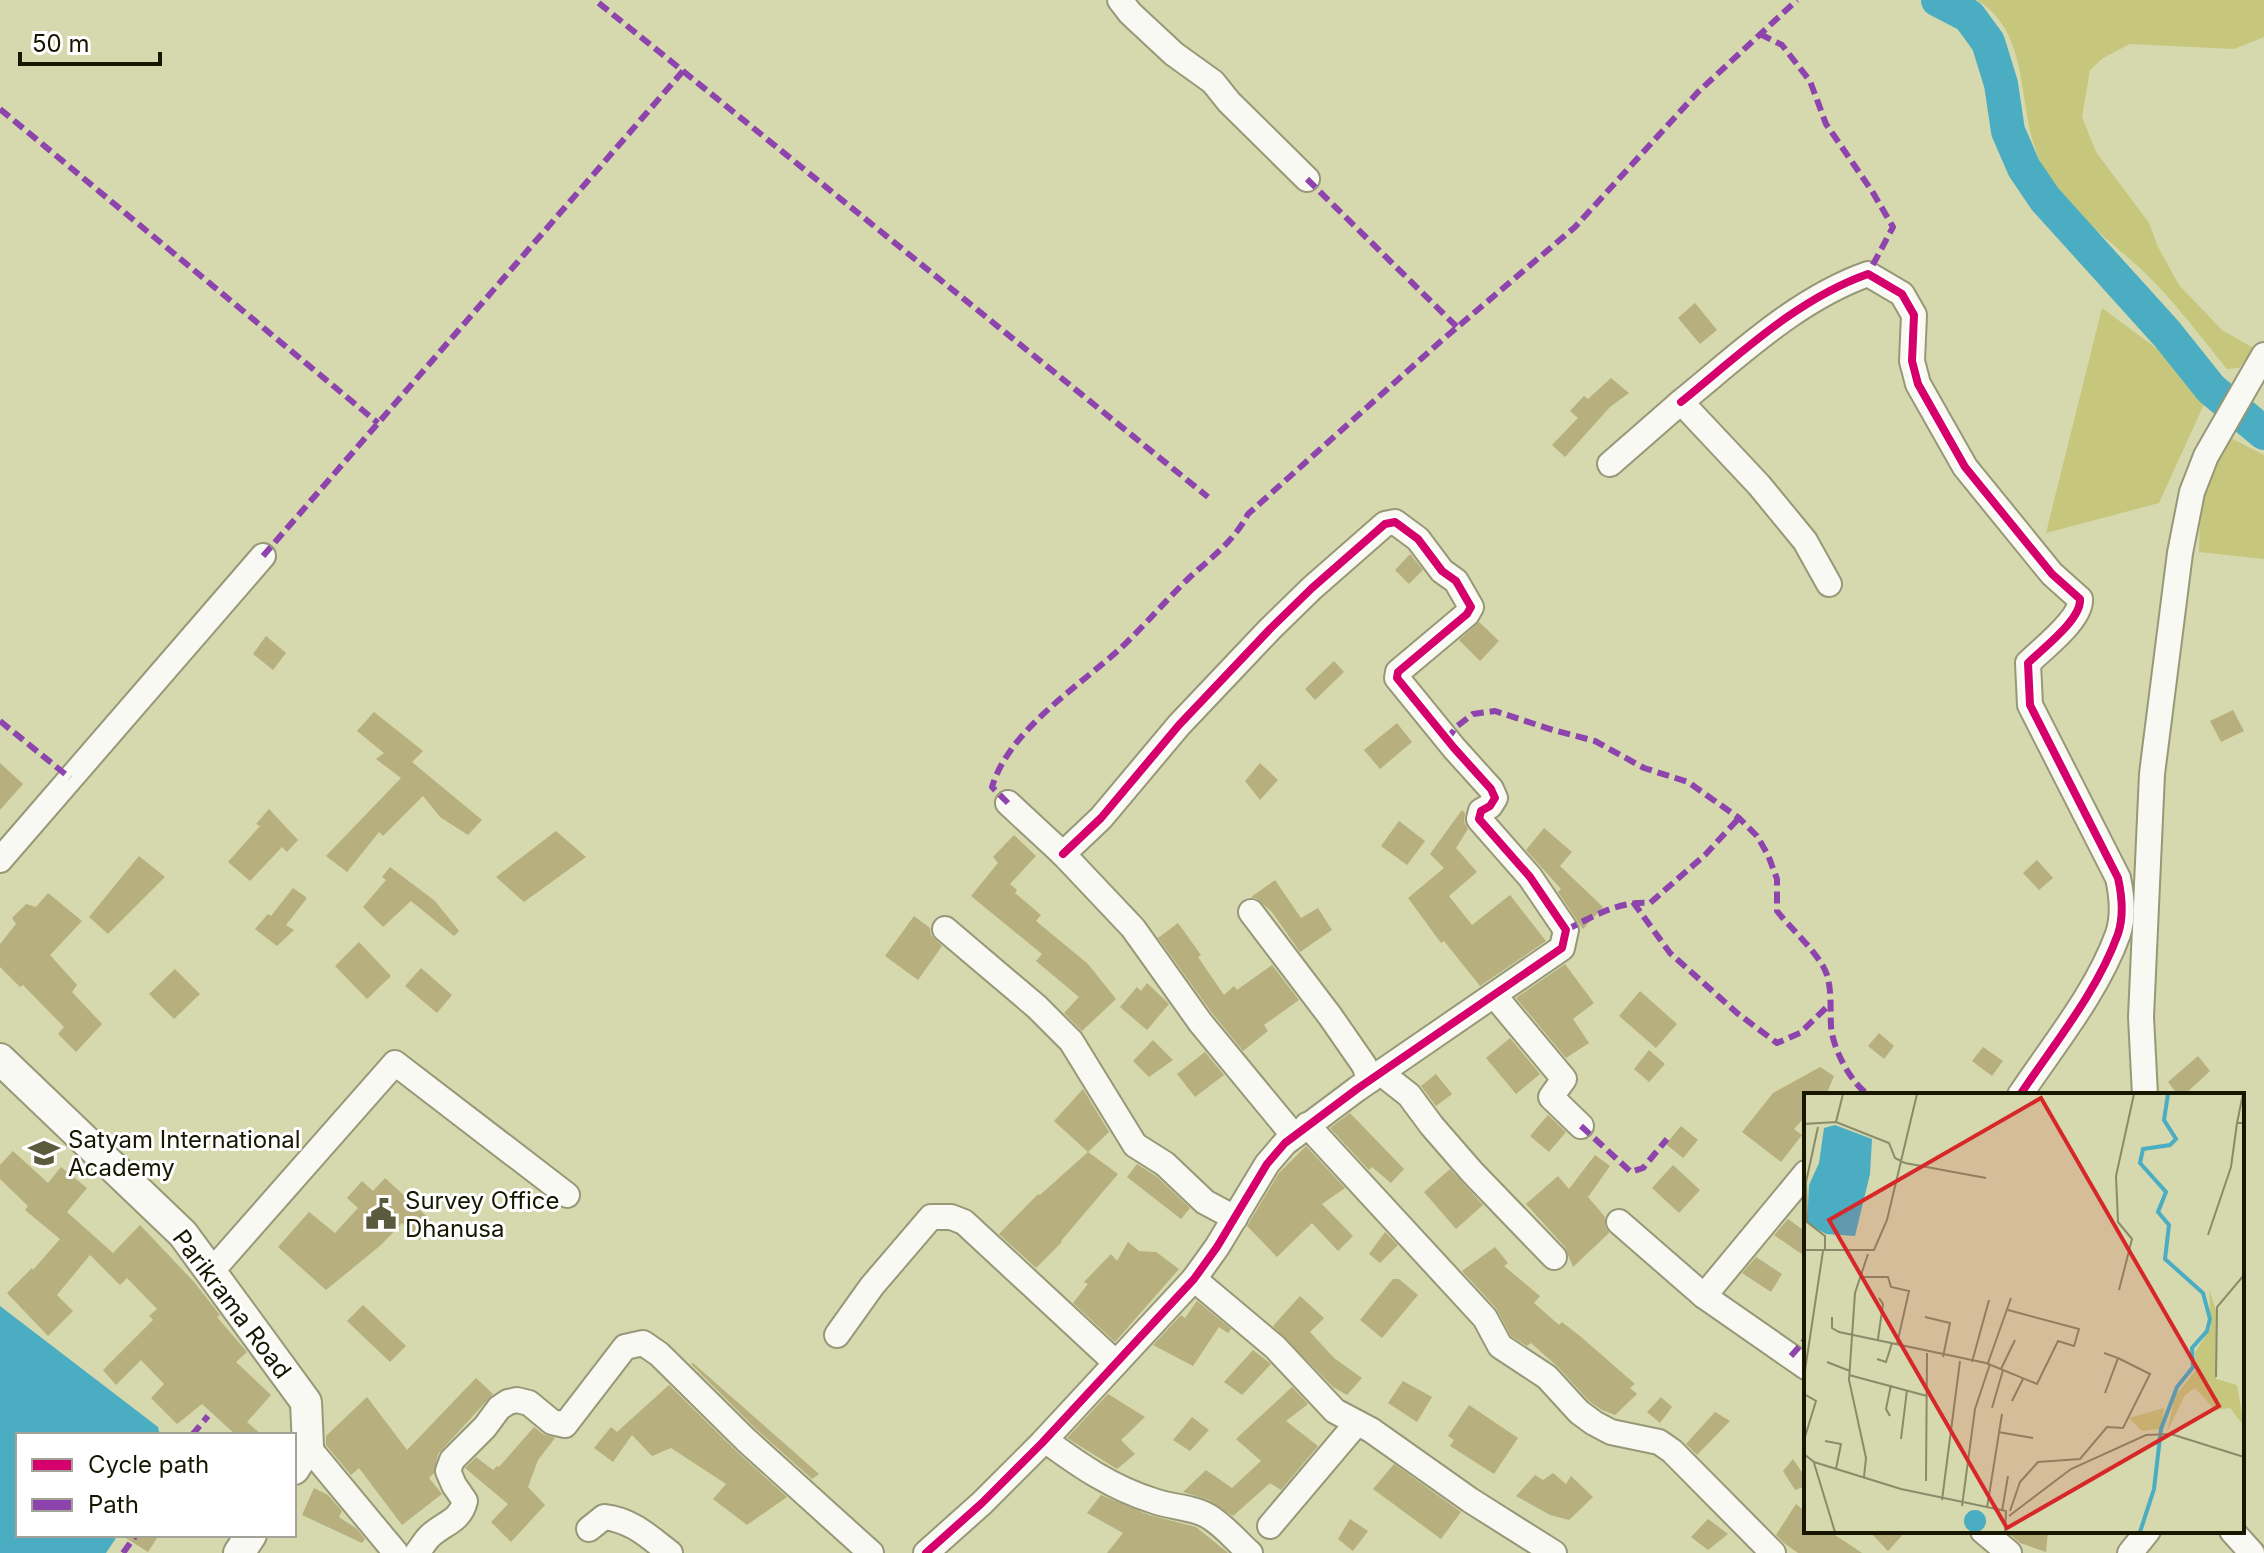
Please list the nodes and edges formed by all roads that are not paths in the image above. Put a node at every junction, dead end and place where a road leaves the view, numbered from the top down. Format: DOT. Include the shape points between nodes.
graph roads {
  1 [pos="1120,0"];
  2 [pos="1307,179"];
  3 [pos="2264,355"];
  4 [pos="1681,402"];
  5 [pos="1610,464"];
  6 [pos="263,556"];
  7 [pos="1829,584"];
  8 [pos="1008,803"];
  9 [pos="1063,854"];
  10 [pos="0,860"];
  11 [pos="2122,900"];
  12 [pos="2148,905"];
  13 [pos="1251,912"];
  14 [pos="945,929"];
  15 [pos="1494,995"];
  16 [pos="0,1059"];
  17 [pos="1376,1076"];
  18 [pos="2021,1093"];
  19 [pos="2145,1093"];
  20 [pos="1581,1126"];
  21 [pos="1300,1130"];
  22 [pos="1804,1175"];
  23 [pos="567,1195"];
  24 [pos="1235,1218"];
  25 [pos="1619,1222"];
  26 [pos="1554,1257"];
  27 [pos="211,1272"];
  28 [pos="1194,1279"];
  29 [pos="1704,1296"];
  30 [pos="837,1335"];
  31 [pos="1116,1363"];
  32 [pos="1804,1366"];
  33 [pos="1357,1423"];
  34 [pos="1045,1440"];
  35 [pos="301,1458"];
  36 [pos="1270,1526"];
  37 [pos="589,1529"];
  38 [pos="1985,1533"];
  39 [pos="2146,1533"];
  40 [pos="2234,1533"];
  41 [pos="396,1553"];
  42 [pos="417,1553"];
  43 [pos="670,1553"];
  44 [pos="871,1553"];
  45 [pos="926,1553"];
  46 [pos="1250,1553"];
  47 [pos="1554,1553"];
  48 [pos="1773,1553"];
  49 [pos="2009,1553"];
  50 [pos="2130,1553"];
  51 [pos="2252,1553"];
  1 -- 2 [label="street" via="1174,54 1213,82"];
  3 -- 12 [label="street" via="2206,456 2192,492 2152,774"];
  4 -- 5 [label="street"];
  4 -- 7 [label="street" via="1787,518"];
  4 -- 11 [label="street" via="1782,320 1848,281 1868,274 1902,294 1914,315 1912,361 1927,405 1965,467 2052,574 2080,599 2074,618 2028,663 2030,705 2118,878"];
  6 -- 10 [label="street"];
  8 -- 9 [label="street"];
  9 -- 15 [label="street" via="1308,592 1385,524 1395,522 1456,581 1471,607 1397,678 1491,789 1495,798 1479,819 1530,877 1566,930 1562,948"];
  9 -- 21 [label="street" via="1133,928 1200,1022"];
  11 -- 12 [label="street"];
  11 -- 18 [label="street" via="2119,931 2094,983"];
  12 -- 19 [label="street" via="2141,1017"];
  13 -- 17 [label="street"];
  14 -- 24 [label="street" via="1071,1041 1135,1145 1165,1164 1205,1202"];
  15 -- 17 [label="street"];
  15 -- 20 [label="street" via="1564,1079 1551,1097"];
  16 -- 27 [label="main road, Parikrama Road" via="183,1234"];
  17 -- 21 [label="street"];
  17 -- 26 [label="street" via="1409,1095"];
  21 -- 24 [label="street" via="1267,1164"];
  21 -- 48 [label="street" via="1485,1318 1500,1346 1547,1377 1594,1423 1659,1442 1672,1451"];
  22 -- 29 [label="street"];
  23 -- 27 [label="street" via="395,1063"];
  24 -- 28 [label="street"];
  25 -- 29 [label="street"];
  27 -- 35 [label="main road, Parikrama Road" via="306,1402"];
  28 -- 31 [label="street"];
  28 -- 33 [label="street" via="1275,1347 1335,1411"];
  29 -- 32 [label="street"];
  30 -- 31 [label="street" via="931,1217 951,1217 964,1222"];
  31 -- 34 [label="street"];
  33 -- 36 [label="street"];
  33 -- 47 [label="street"];
  34 -- 45 [label="street"];
  34 -- 46 [label="street" via="1097,1478 1153,1501 1206,1514"];
  35 -- 41 [label="street"];
  37 -- 43 [label="street" via="604,1517 619,1518"];
  38 -- 49 [label="street"];
  39 -- 50 [label="street"];
  40 -- 51 [label="street"];
  42 -- 44 [label="street" via="463,1511 465,1501 448,1471 499,1408 517,1400 529,1403 552,1422 565,1425 625,1347 643,1343"];
}
